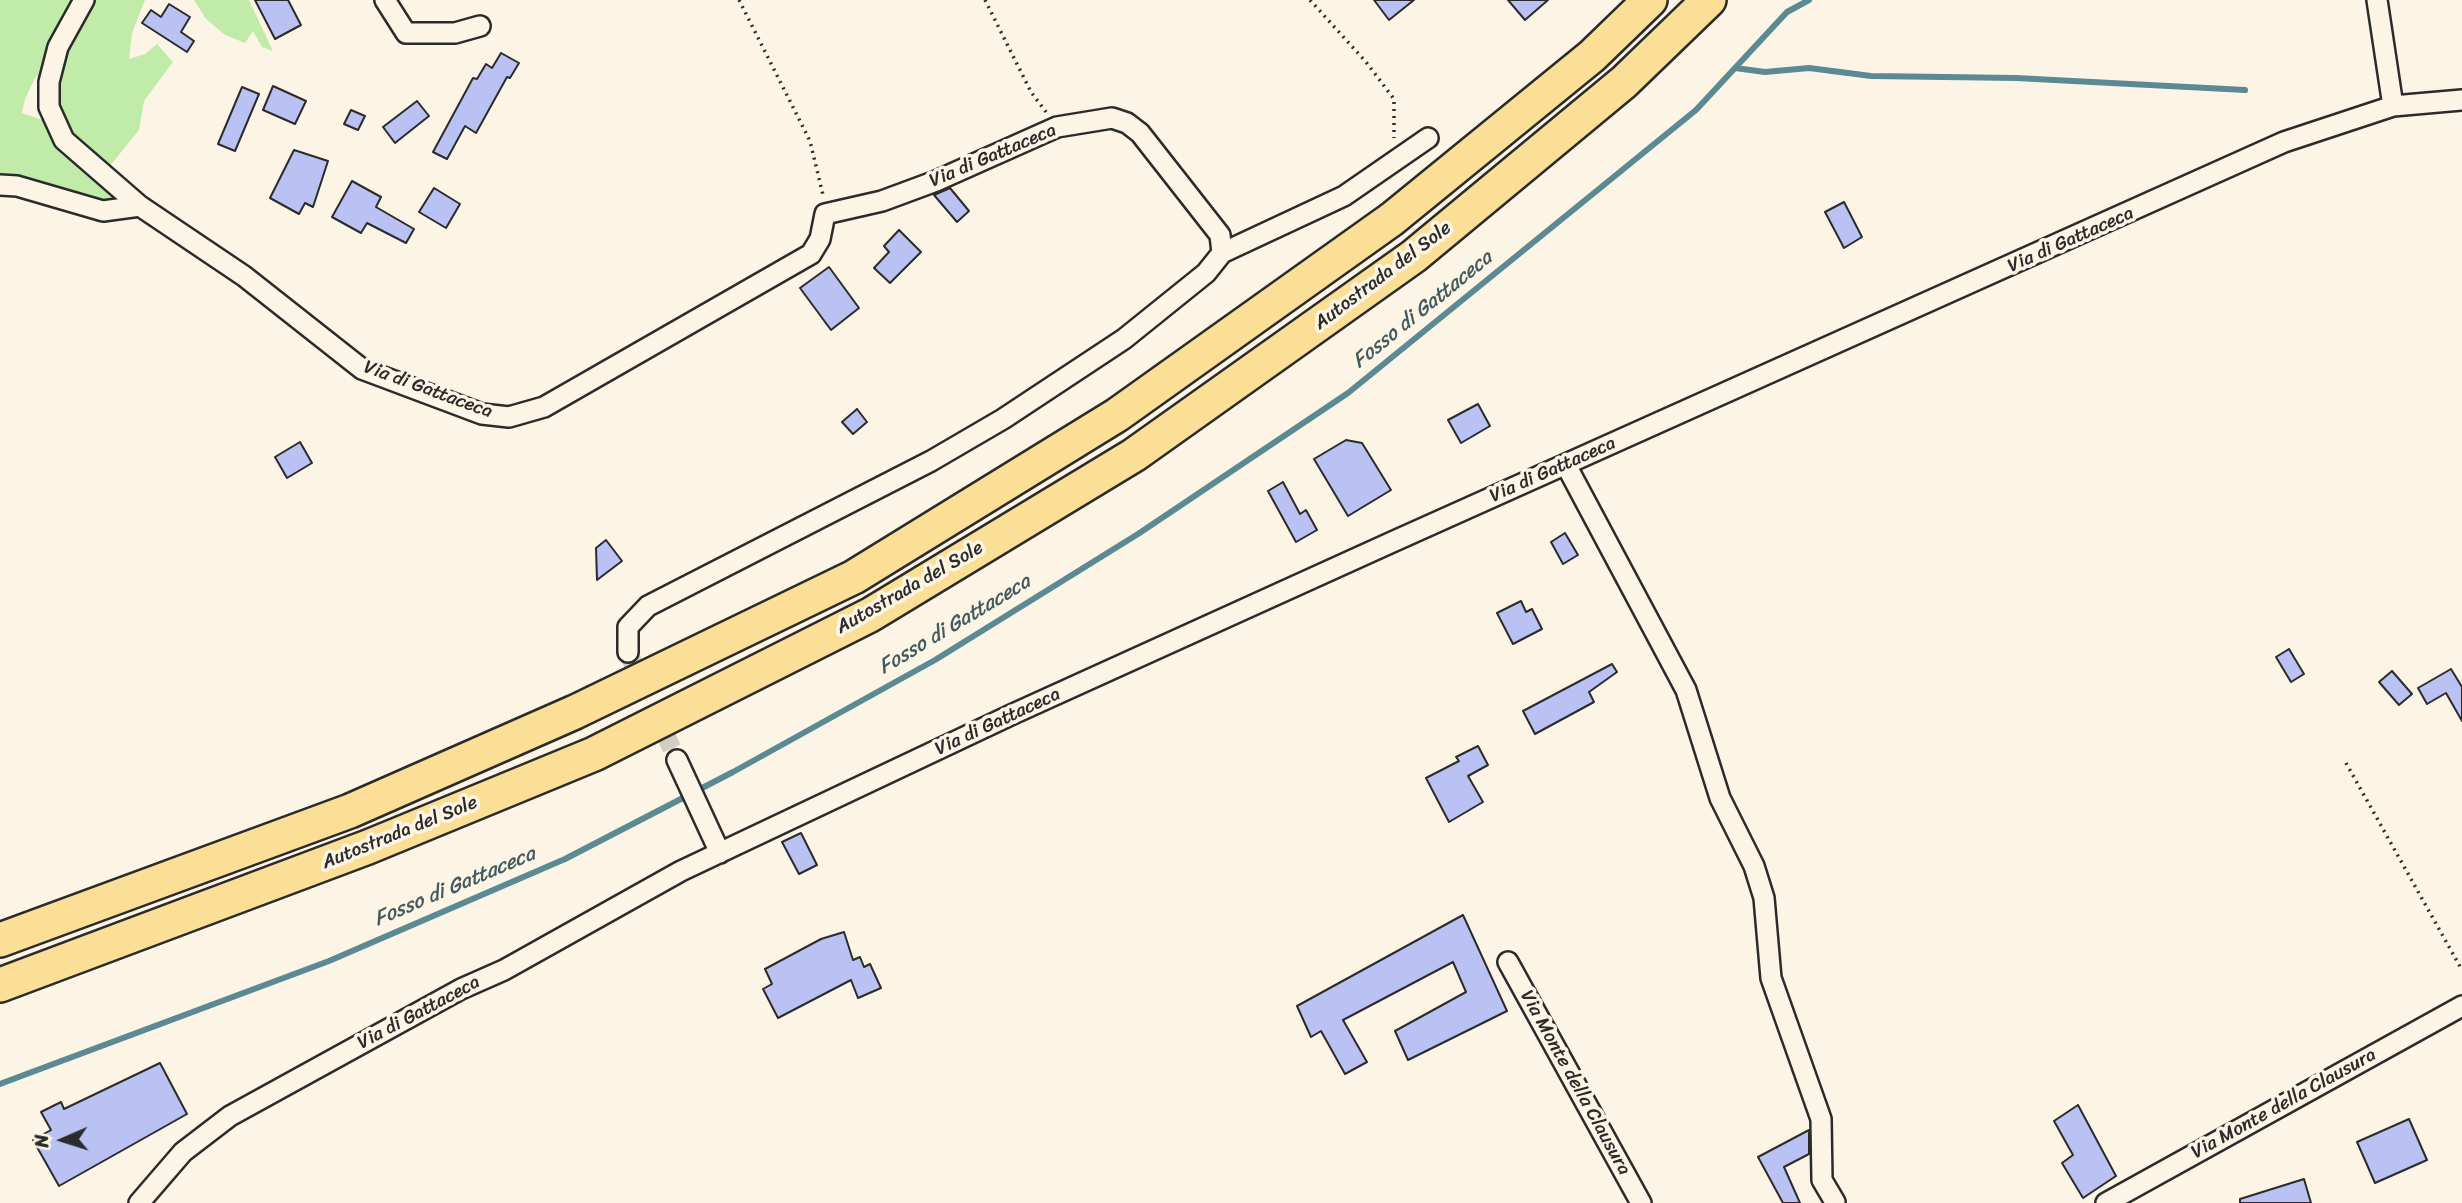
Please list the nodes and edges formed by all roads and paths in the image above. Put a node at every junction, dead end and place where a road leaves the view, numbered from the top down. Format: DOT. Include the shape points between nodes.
graph roads {
  1 [pos="84,0"];
  2 [pos="385,0"];
  3 [pos="738,0"];
  4 [pos="985,0"];
  5 [pos="1310,0"];
  6 [pos="1650,0"];
  7 [pos="1709,0"];
  8 [pos="2377,0"];
  9 [pos="480,26"];
  10 [pos="2462,100"];
  11 [pos="2393,106"];
  12 [pos="1057,127"];
  13 [pos="1428,138"];
  14 [pos="1392,164"];
  15 [pos="0,185"];
  16 [pos="140,206"];
  17 [pos="825,214"];
  18 [pos="1222,253"];
  19 [pos="1566,465"];
  20 [pos="628,652"];
  21 [pos="677,760"];
  22 [pos="2346,763"];
  23 [pos="720,853"];
  24 [pos="0,940"];
  25 [pos="1508,962"];
  26 [pos="2462,970"];
  27 [pos="0,985"];
  28 [pos="2462,1006"];
  29 [pos="1835,1202"];
  30 [pos="139,1203"];
  31 [pos="1642,1203"];
  32 [pos="2106,1203"];
  1 -- 16 [label="street, Via di Gattaceca" via="58,47 49,82 49,107 64,140"];
  2 -- 9 [label="street" via="406,33 455,33"];
  3 -- 17 [label="path" via="810,141 822,179"];
  4 -- 12 [label="path" via="1031,92"];
  5 -- 14 [label="path" via="1394,100"];
  6 -- 24 [label="highway, Autostrada del Sole" via="1592,56 1392,219 1117,415 854,577 575,712 350,811"];
  7 -- 27 [label="highway, Autostrada del Sole" via="1624,82 1414,256 1134,455 870,615 594,754 368,847"];
  8 -- 11 [label="street"];
  10 -- 11 [label="street, Via di Gattaceca"];
  11 -- 19 [label="street, Via di Gattaceca" via="2284,142"];
  12 -- 17 [label="street, Via di Gattaceca" via="936,181 882,201"];
  12 -- 18 [label="street, Via di Gattaceca" via="1112,118 1127,122 1220,235"];
  13 -- 14 [label="street"];
  14 -- 18 [label="street" via="1344,196"];
  15 -- 16 [label="street" via="103,211"];
  16 -- 17 [label="street, Via di Gattaceca" via="244,276 362,369 482,414 509,417 544,407 811,254 820,239"];
  18 -- 20 [label="street" via="1206,274 1124,339 1003,419 931,461 648,606 628,626"];
  19 -- 23 [label="street, Via di Gattaceca" via="1013,714"];
  19 -- 29 [label="street" via="1686,690 1720,798 1754,866 1764,898 1771,978 1821,1119 1822,1180"];
  21 -- 23 [label="street"];
  22 -- 26 [label="path"];
  23 -- 30 [label="street, Via di Gattaceca" via="230,1116 183,1152"];
  25 -- 31 [label="street, Via Monte della Clausura"];
  28 -- 32 [label="street, Via Monte della Clausura"];
}
